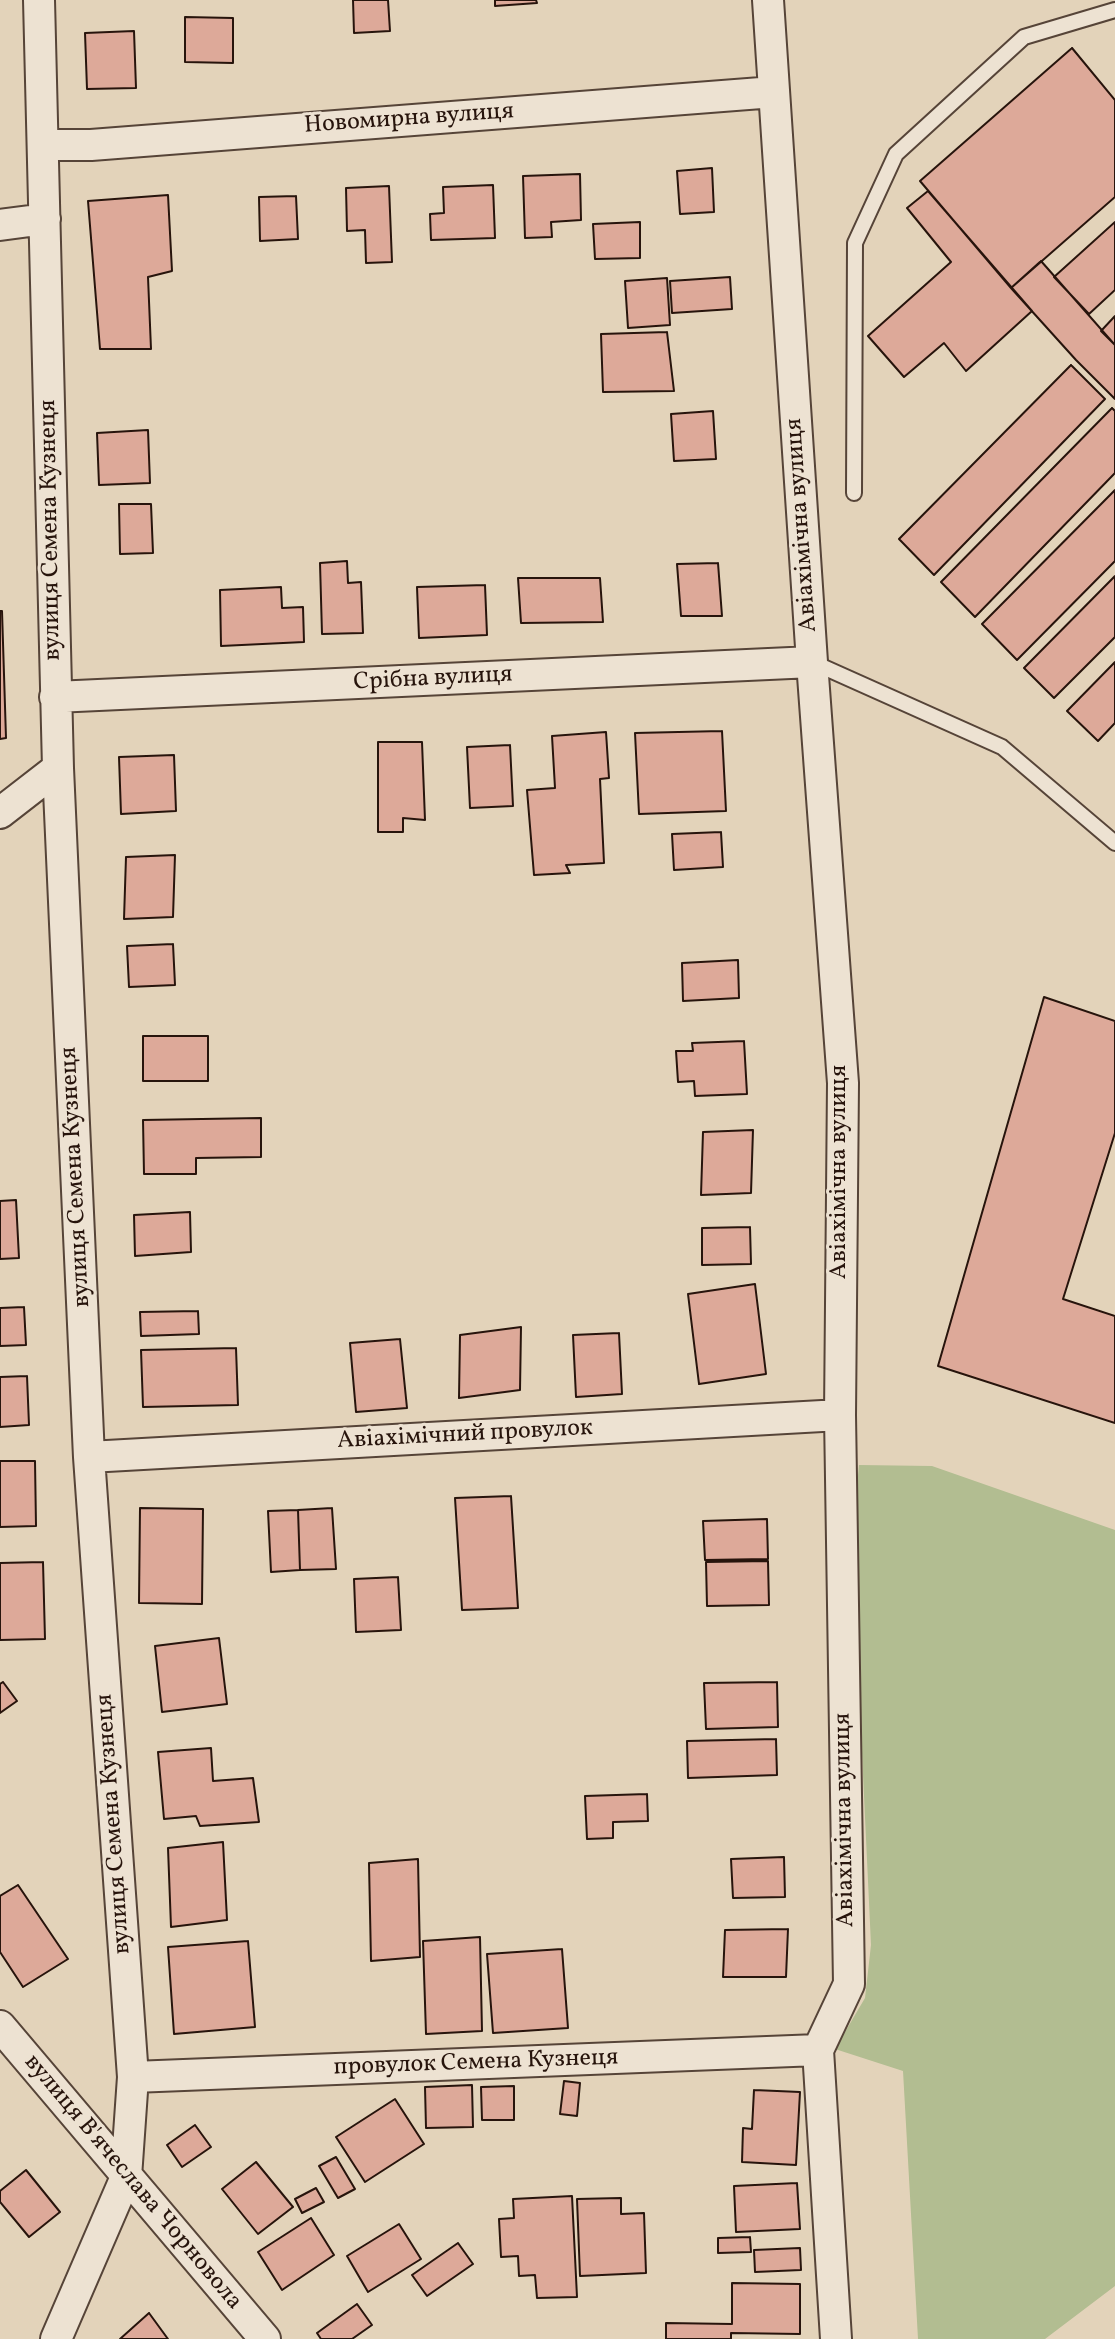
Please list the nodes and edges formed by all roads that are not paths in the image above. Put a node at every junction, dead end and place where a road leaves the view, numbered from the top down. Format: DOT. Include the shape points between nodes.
graph roads {
  1 [pos="39,0"];
  2 [pos="768,0"];
  3 [pos="1115,10"];
  4 [pos="774,92"];
  5 [pos="43,145"];
  6 [pos="45,219"];
  7 [pos="0,225"];
  8 [pos="854,493"];
  9 [pos="812,662"];
  10 [pos="55,697"];
  11 [pos="58,768"];
  12 [pos="0,813"];
  13 [pos="1115,843"];
  14 [pos="840,1415"];
  15 [pos="89,1457"];
  16 [pos="0,2026"];
  17 [pos="818,2050"];
  18 [pos="133,2077"];
  19 [pos="126,2177"];
  20 [pos="56,2339"];
  21 [pos="265,2339"];
  22 [pos="836,2339"];
  1 -- 5 [label="street, вулиця Семена Кузнеця"];
  2 -- 4 [label="street, Авіахімічна вулиця"];
  3 -- 8 [label="lane" via="1024,37 896,154 855,243"];
  4 -- 5 [label="street, Новомирна вулиця"];
  4 -- 9 [label="street, Авіахімічна вулиця"];
  5 -- 6 [label="street, вулиця Семена Кузнеця"];
  6 -- 7 [label="street"];
  6 -- 10 [label="street, вулиця Семена Кузнеця"];
  9 -- 10 [label="street, Срібна вулиця"];
  9 -- 13 [label="lane" via="1002,747"];
  9 -- 14 [label="street, Авіахімічна вулиця" via="843,1083"];
  10 -- 11 [label="street, вулиця Семена Кузнеця"];
  11 -- 12 [label="street"];
  11 -- 15 [label="street, вулиця Семена Кузнеця"];
  14 -- 15 [label="street, Авіахімічний провулок"];
  14 -- 17 [label="street, Авіахімічна вулиця" via="849,1984"];
  15 -- 18 [label="street, вулиця Семена Кузнеця"];
  16 -- 19 [label="street, вулиця В'ячеслава Чорновола"];
  17 -- 18 [label="street, провулок Семена Кузнеця"];
  17 -- 22 [label="street"];
  18 -- 19 [label="street, вулиця Семена Кузнеця"];
  19 -- 20 [label="street, вулиця Семена Кузнеця"];
  19 -- 21 [label="street, вулиця В'ячеслава Чорновола"];
}
